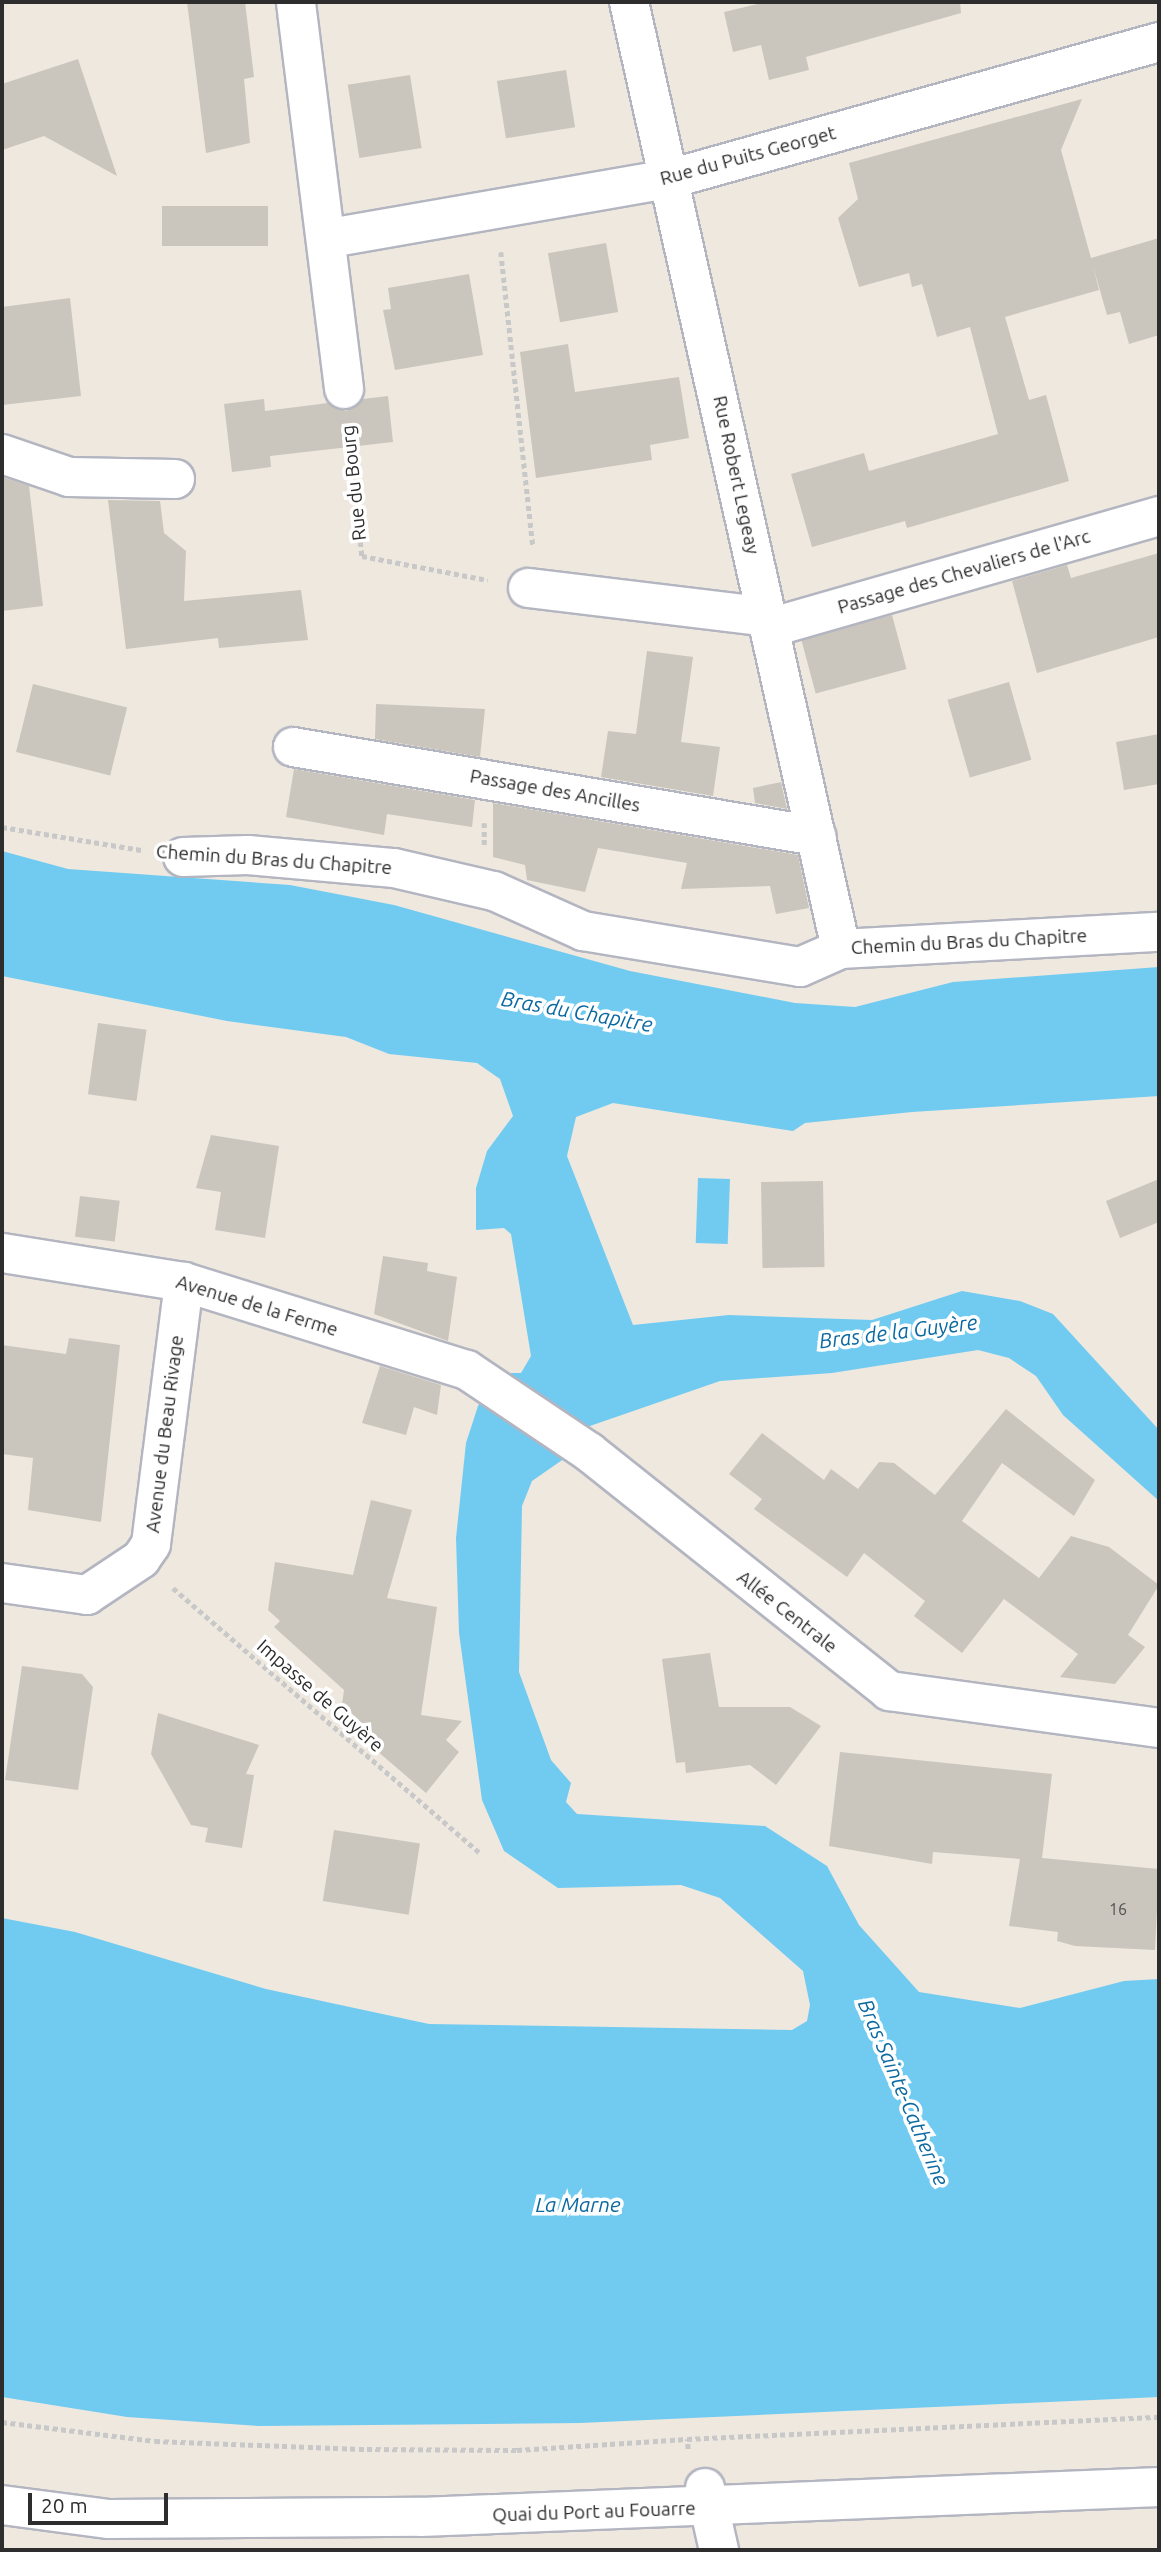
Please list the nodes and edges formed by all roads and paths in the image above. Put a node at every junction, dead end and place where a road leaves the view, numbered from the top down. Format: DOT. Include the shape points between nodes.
graph roads {
  1 [pos="629,2"];
  2 [pos="296,3"];
  3 [pos="1159,42"];
  4 [pos="673,178"];
  5 [pos="496,209"];
  6 [pos="330,238"];
  7 [pos="344,389"];
  8 [pos="2,454"];
  9 [pos="175,479"];
  10 [pos="1159,516"];
  11 [pos="533,589"];
  12 [pos="768,622"];
  13 [pos="293,747"];
  14 [pos="2,827"];
  15 [pos="816,835"];
  16 [pos="183,857"];
  17 [pos="1159,932"];
  18 [pos="841,949"];
  19 [pos="2,1253"];
  20 [pos="184,1282"];
  21 [pos="467,1370"];
  22 [pos="141,1559"];
  23 [pos="2,1583"];
  24 [pos="1159,1728"];
  25 [pos="481,1854"];
  26 [pos="1159,2417"];
  27 [pos="2,2422"];
  28 [pos="1159,2487"];
  29 [pos="707,2498"];
  30 [pos="11,2513"];
  31 [pos="113,2535"];
  32 [pos="719,2550"];
  1 -- 4 [label="street, Rue Robert Legeay"];
  2 -- 6 [label="street"];
  3 -- 4 [label="street, Rue du Puits Georget"];
  4 -- 5 [label="street, Rue du Puits Georget"];
  4 -- 12 [label="street, Rue Robert Legeay"];
  5 -- 6 [label="street, Rue du Puits Georget"];
  5 -- 11 [label="path"];
  6 -- 7 [label="street"];
  7 -- 11 [label="path, Rue du Bourg" via="362,556"];
  8 -- 9 [label="street" via="69,477"];
  10 -- 12 [label="street, Passage des Chevaliers de l'Arc"];
  11 -- 12 [label="street"];
  12 -- 15 [label="street, Rue Robert Legeay"];
  13 -- 15 [label="street, Passage des Ancilles"];
  14 -- 16 [label="path, Chemin du Bras du Chapitre"];
  15 -- 18 [label="street, Rue Robert Legeay"];
  16 -- 18 [label="street, Chemin du Bras du Chapitre" via="248,855 394,868 494,891 583,931 800,967"];
  17 -- 18 [label="street, Chemin du Bras du Chapitre"];
  19 -- 20 [label="street, Avenue de la Ferme"];
  20 -- 21 [label="street, Avenue de la Ferme"];
  20 -- 22 [label="street, Avenue du Beau Rivage" via="151,1544"];
  21 -- 24 [label="street, Allée Centrale" via="589,1452 889,1691"];
  22 -- 23 [label="street, Avenue du Beau Rivage" via="87,1595"];
  22 -- 25 [label="path, Impasse de Guyère"];
  26 -- 27 [label="path" via="517,2450 155,2441"];
  28 -- 29 [label="street, Quai du Port au Fouarre"];
  29 -- 31 [label="street, Quai du Port au Fouarre"];
  29 -- 32 [label="street"];
  30 -- 31 [label="street, Quai du Port au Fouarre"];
}
